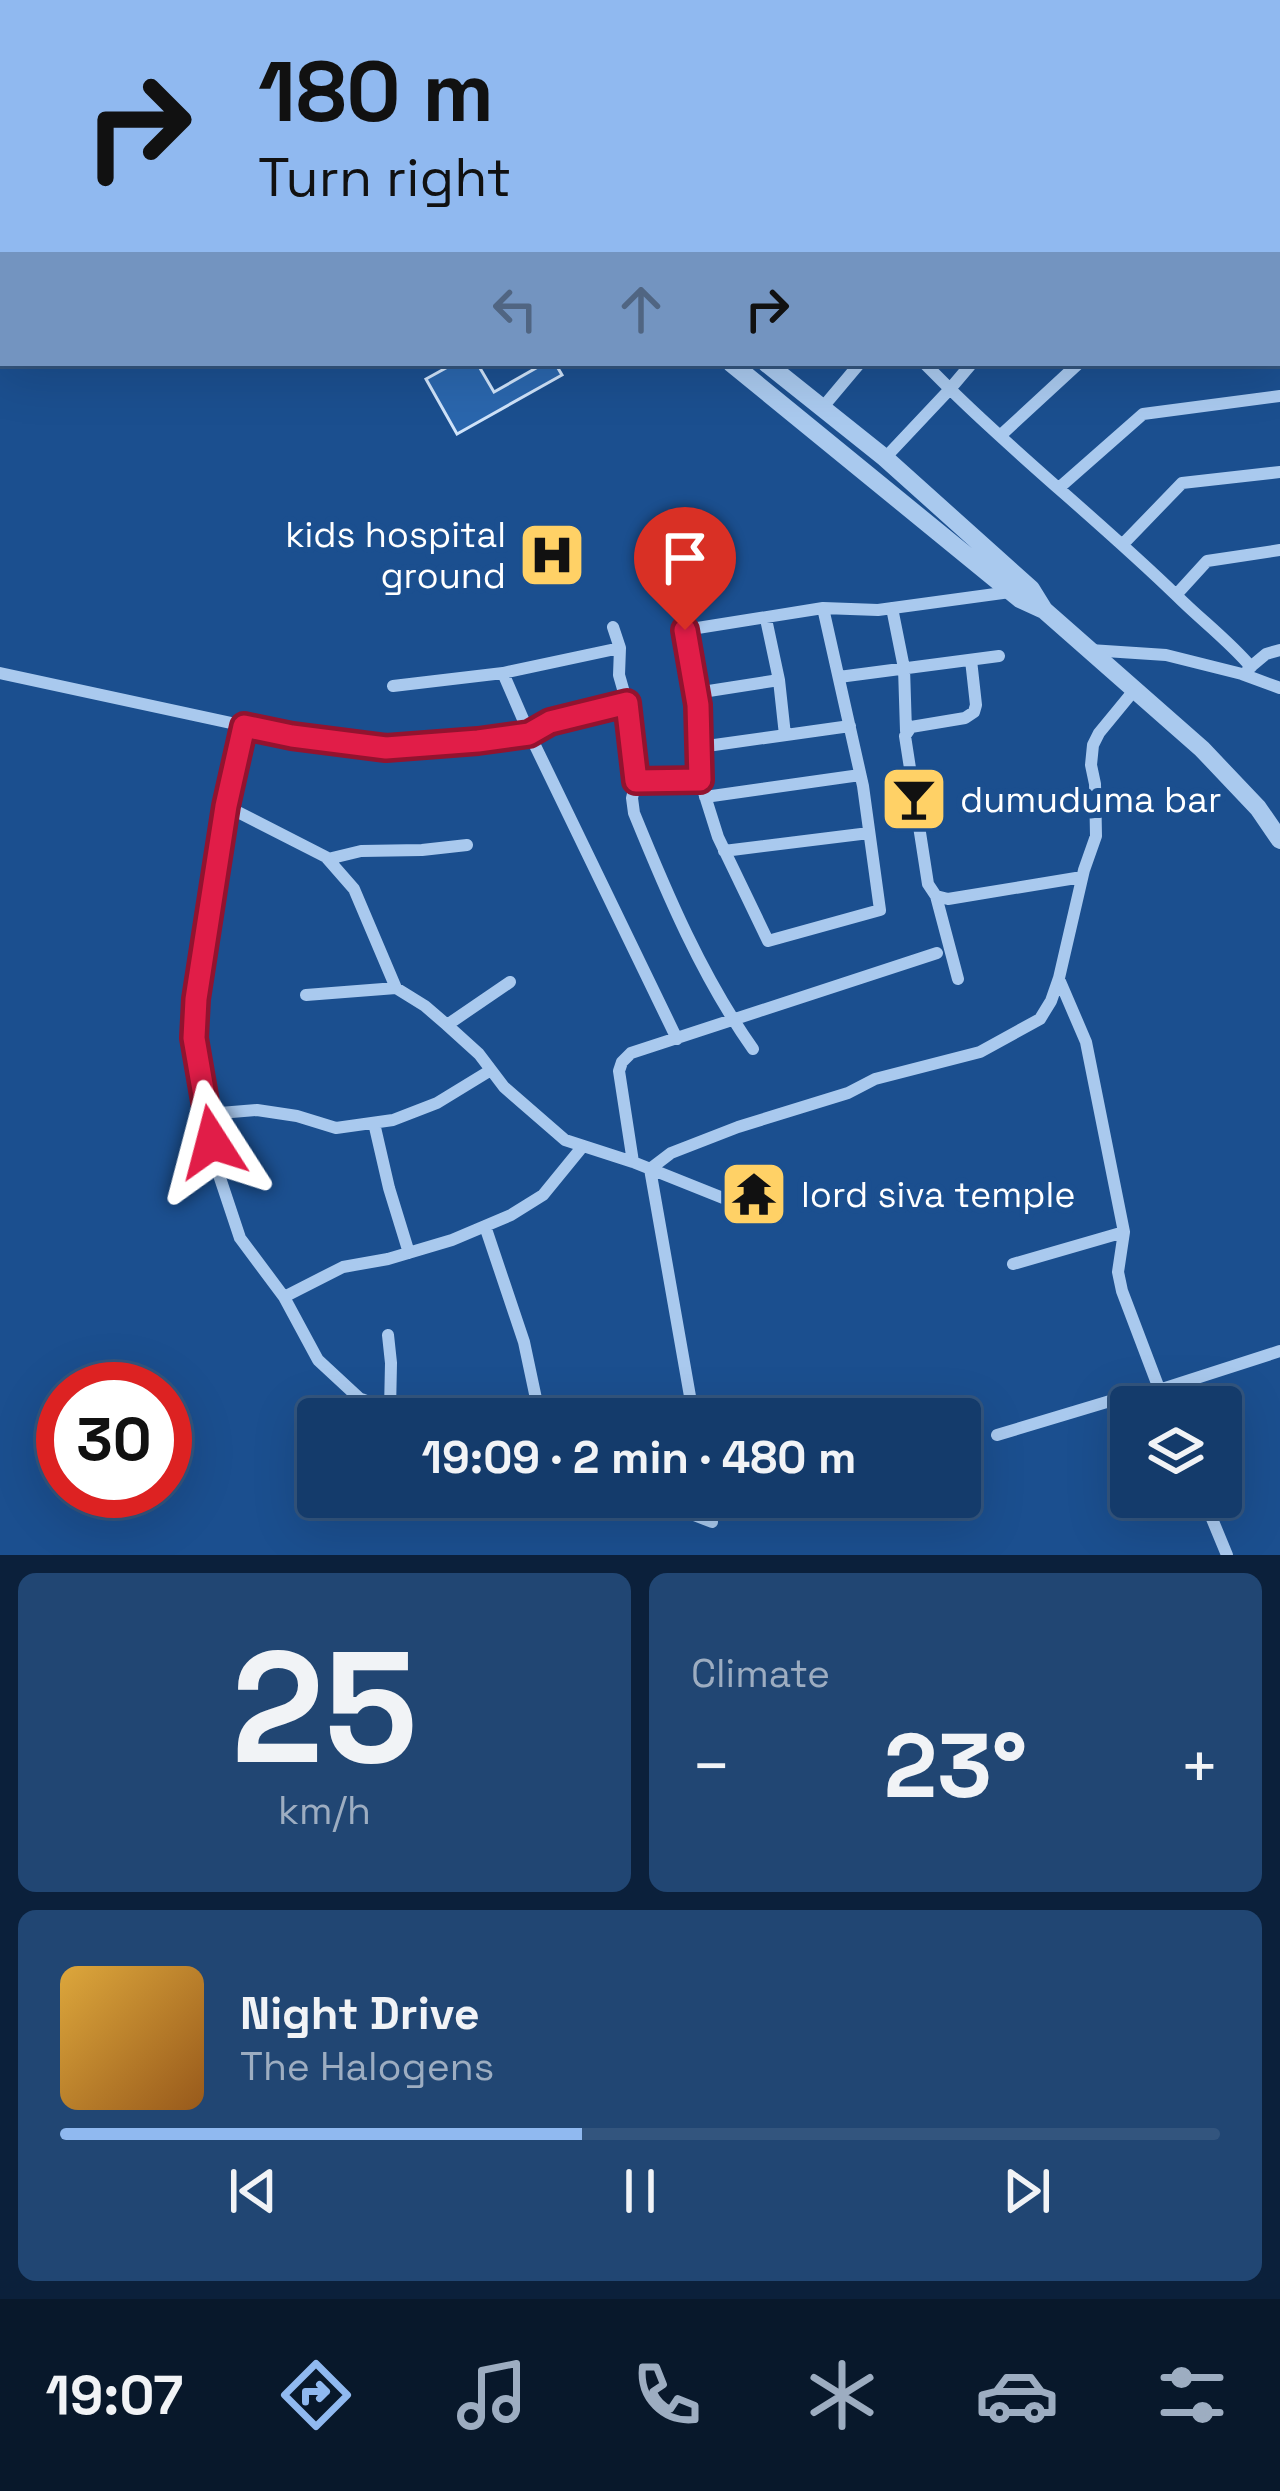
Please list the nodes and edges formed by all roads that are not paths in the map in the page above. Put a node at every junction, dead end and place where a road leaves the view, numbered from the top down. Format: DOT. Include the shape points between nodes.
graph roads {
  1 [pos="735,366"];
  2 [pos="770,366"];
  3 [pos="858,366"];
  4 [pos="927,366"];
  5 [pos="970,366"];
  6 [pos="1076,366"];
  7 [pos="950,389"];
  8 [pos="1280,395"];
  9 [pos="824,407"];
  10 [pos="1001,435"];
  11 [pos="885,458"];
  12 [pos="1280,472"];
  13 [pos="1060,487"];
  14 [pos="1123,544"];
  15 [pos="1280,550"];
  16 [pos="1011,592"];
  17 [pos="1176,595"];
  18 [pos="823,608"];
  19 [pos="892,608"];
  20 [pos="1044,610"];
  21 [pos="766,619"];
  22 [pos="614,627"];
  23 [pos="620,648"];
  24 [pos="1090,650"];
  25 [pos="1280,650"];
  26 [pos="999,656"];
  27 [pos="971,660"];
  28 [pos="904,668"];
  29 [pos="1246,670"];
  30 [pos="503,673"];
  31 [pos="0,674"];
  32 [pos="839,677"];
  33 [pos="778,680"];
  34 [pos="394,686"];
  35 [pos="1136,688"];
  36 [pos="1280,688"];
  37 [pos="695,692"];
  38 [pos="627,703"];
  39 [pos="244,726"];
  40 [pos="850,727"];
  41 [pos="906,731"];
  42 [pos="529,734"];
  43 [pos="785,735"];
  44 [pos="700,747"];
  45 [pos="860,775"];
  46 [pos="700,780"];
  47 [pos="636,781"];
  48 [pos="705,797"];
  49 [pos="226,806"];
  50 [pos="1258,808"];
  51 [pos="1280,817"];
  52 [pos="869,833"];
  53 [pos="1280,840"];
  54 [pos="467,845"];
  55 [pos="724,851"];
  56 [pos="328,859"];
  57 [pos="1082,877"];
  58 [pos="936,896"];
  59 [pos="937,953"];
  60 [pos="1059,978"];
  61 [pos="958,980"];
  62 [pos="510,982"];
  63 [pos="396,988"];
  64 [pos="306,995"];
  65 [pos="733,1021"];
  66 [pos="447,1025"];
  67 [pos="676,1039"];
  68 [pos="752,1048"];
  69 [pos="491,1070"];
  70 [pos="208,1114"];
  71 [pos="374,1123"];
  72 [pos="583,1146"];
  73 [pos="633,1162"];
  74 [pos="650,1169"];
  75 [pos="758,1206"];
  76 [pos="484,1226"];
  77 [pos="1124,1232"];
  78 [pos="409,1253"];
  79 [pos="1013,1264"];
  80 [pos="284,1297"];
  81 [pos="388,1335"];
  82 [pos="1280,1352"];
  83 [pos="1158,1386"];
  84 [pos="1172,1386"];
  85 [pos="359,1398"];
  86 [pos="390,1398"];
  87 [pos="536,1398"];
  88 [pos="690,1398"];
  89 [pos="1110,1401"];
  90 [pos="997,1435"];
  91 [pos="1212,1518"];
  92 [pos="1227,1555"];
  1 -- 16 [label="street"];
  2 -- 9 [label="street"];
  3 -- 9 [label="street"];
  4 -- 7 [label="street"];
  5 -- 7 [label="street"];
  6 -- 10 [label="street"];
  7 -- 10 [label="street"];
  7 -- 11 [label="street"];
  8 -- 13 [label="street" via="1143,414"];
  9 -- 11 [label="street"];
  10 -- 13 [label="street"];
  11 -- 20 [label="street" via="1031,589"];
  12 -- 14 [label="street" via="1182,483"];
  13 -- 14 [label="street"];
  14 -- 17 [label="street"];
  15 -- 17 [label="street" via="1207,561"];
  16 -- 19 [label="street"];
  16 -- 20 [label="street"];
  17 -- 29 [label="street"];
  18 -- 19 [label="street"];
  18 -- 21 [label="street"];
  18 -- 32 [label="street"];
  19 -- 28 [label="street"];
  20 -- 24 [label="street"];
  21 -- 33 [label="street"];
  21 -- 37 [label="street" via="685,630"];
  22 -- 23 [label="street"];
  23 -- 30 [label="street"];
  23 -- 38 [label="street"];
  24 -- 29 [label="street"];
  24 -- 35 [label="street"];
  25 -- 29 [label="street"];
  26 -- 27 [label="street"];
  27 -- 28 [label="street"];
  27 -- 41 [label="street" via="974,712"];
  28 -- 32 [label="street"];
  28 -- 41 [label="street"];
  29 -- 36 [label="street"];
  30 -- 34 [label="street"];
  30 -- 42 [label="street"];
  31 -- 39 [label="street"];
  32 -- 40 [label="street"];
  33 -- 37 [label="street"];
  33 -- 43 [label="street"];
  35 -- 50 [label="street"];
  35 -- 57 [label="street" via="1093,746 1096,836"];
  37 -- 44 [label="street"];
  38 -- 42 [label="street"];
  38 -- 47 [label="street"];
  39 -- 42 [label="street" via="386,748"];
  39 -- 49 [label="street"];
  40 -- 43 [label="street"];
  40 -- 45 [label="street"];
  41 -- 58 [label="street"];
  42 -- 67 [label="street"];
  43 -- 44 [label="street"];
  44 -- 46 [label="street"];
  45 -- 48 [label="street"];
  45 -- 52 [label="street"];
  46 -- 47 [label="street"];
  46 -- 48 [label="street"];
  47 -- 65 [label="street" via="634,813 651,856"];
  48 -- 55 [label="street"];
  49 -- 56 [label="street"];
  49 -- 70 [label="street" via="196,999 194,1038"];
  50 -- 51 [label="street"];
  50 -- 53 [label="street"];
  52 -- 55 [label="street"];
  52 -- 55 [label="street" via="880,910 768,941"];
  54 -- 56 [label="street"];
  56 -- 63 [label="street" via="354,889"];
  57 -- 58 [label="street"];
  57 -- 60 [label="street"];
  58 -- 61 [label="street"];
  59 -- 65 [label="street"];
  60 -- 74 [label="street" via="1040,1019 980,1052 738,1127"];
  60 -- 77 [label="street" via="1087,1042"];
  62 -- 66 [label="street"];
  63 -- 64 [label="street"];
  63 -- 66 [label="street"];
  65 -- 67 [label="street"];
  65 -- 68 [label="street"];
  66 -- 69 [label="street"];
  67 -- 73 [label="street" via="622,1061"];
  69 -- 71 [label="street" via="437,1103"];
  69 -- 72 [label="street" via="565,1141"];
  70 -- 71 [label="street" via="257,1111 336,1128"];
  70 -- 80 [label="street" via="240,1238"];
  71 -- 78 [label="street"];
  72 -- 73 [label="street"];
  72 -- 76 [label="street" via="544,1195"];
  73 -- 74 [label="street"];
  74 -- 75 [label="street"];
  74 -- 88 [label="street"];
  76 -- 78 [label="street"];
  76 -- 87 [label="street"];
  77 -- 79 [label="street"];
  77 -- 83 [label="street" via="1118,1273"];
  78 -- 80 [label="street" via="343,1267"];
  80 -- 85 [label="street" via="318,1360"];
  81 -- 86 [label="street"];
  82 -- 84 [label="street"];
  89 -- 90 [label="street"];
  91 -- 92 [label="street"];
}
